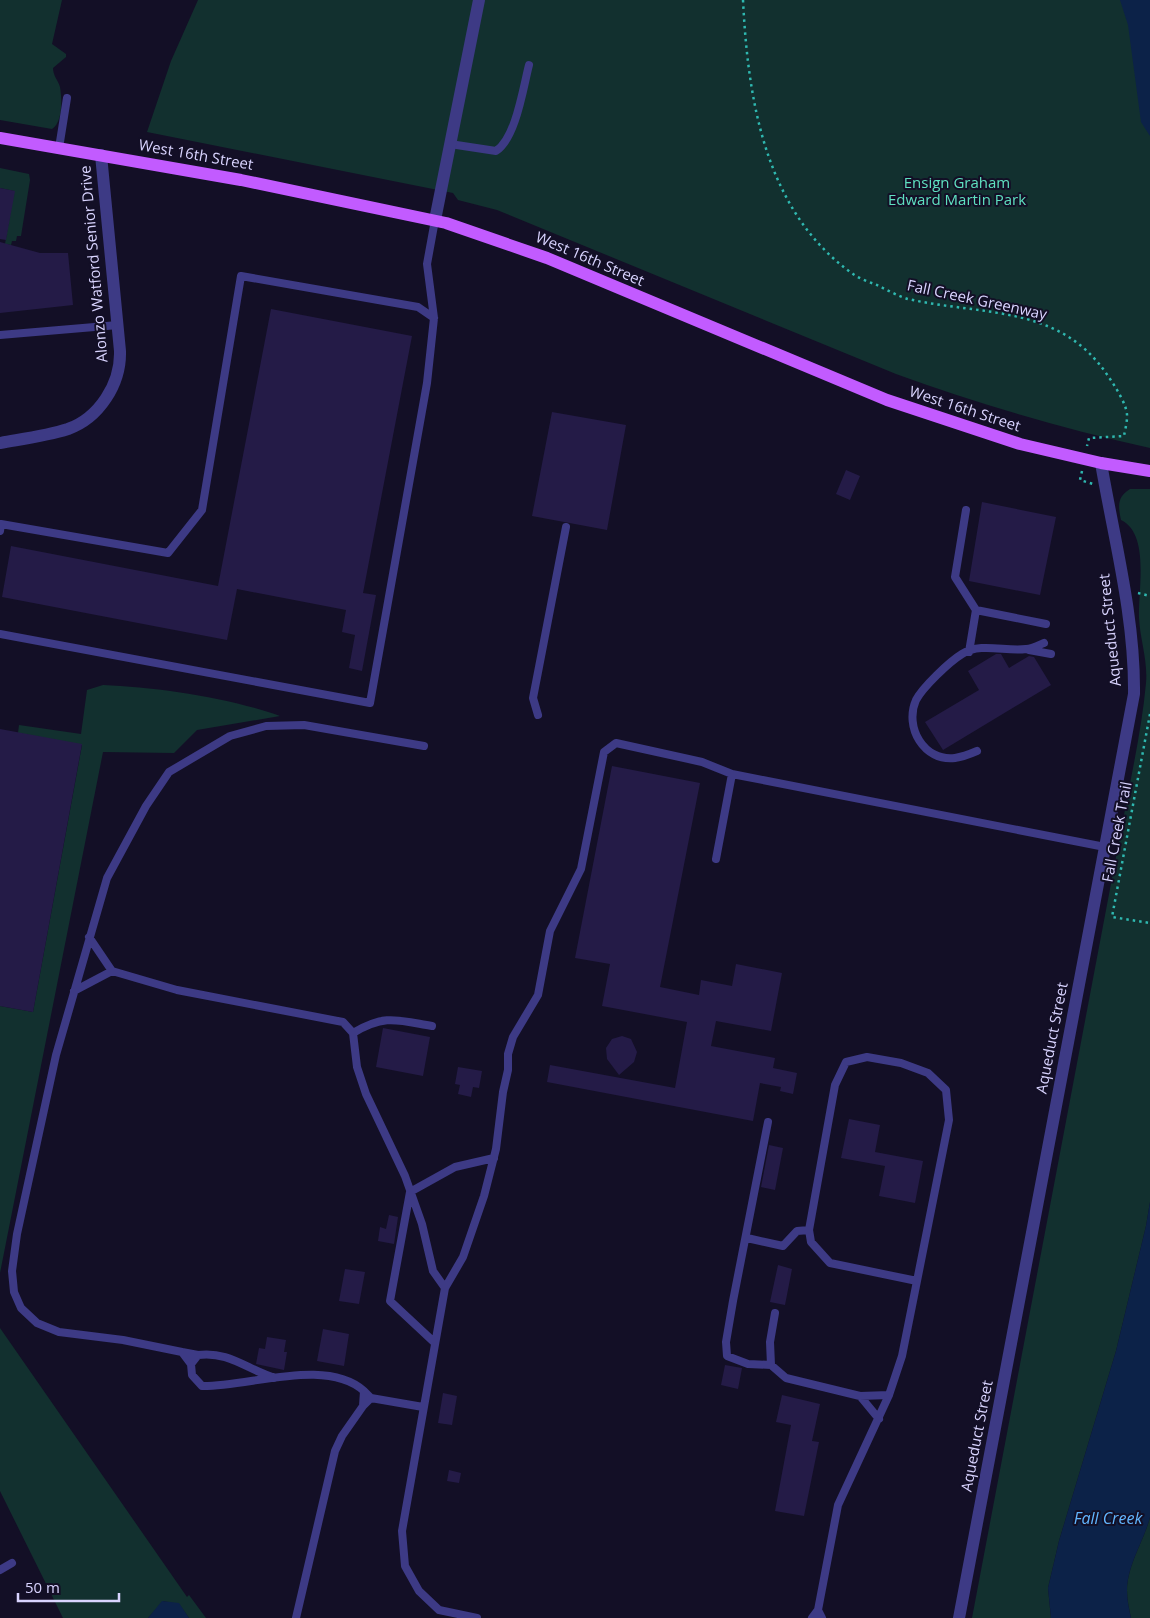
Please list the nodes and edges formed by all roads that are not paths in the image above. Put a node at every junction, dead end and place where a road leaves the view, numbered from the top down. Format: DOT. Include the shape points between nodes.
graph roads {
  1 [pos="480,0"];
  2 [pos="529,65"];
  3 [pos="67,98"];
  4 [pos="0,138"];
  5 [pos="450,144"];
  6 [pos="59,148"];
  7 [pos="101,155"];
  8 [pos="435,220"];
  9 [pos="434,318"];
  10 [pos="118,325"];
  11 [pos="0,335"];
  12 [pos="0,443"];
  13 [pos="1101,463"];
  14 [pos="1150,471"];
  15 [pos="966,510"];
  16 [pos="566,527"];
  17 [pos="0,531"];
  18 [pos="976,610"];
  19 [pos="1046,624"];
  20 [pos="0,634"];
  21 [pos="1044,643"];
  22 [pos="1027,650"];
  23 [pos="969,652"];
  24 [pos="1051,654"];
  25 [pos="538,715"];
  26 [pos="424,746"];
  27 [pos="977,751"];
  28 [pos="732,774"];
  29 [pos="1105,847"];
  30 [pos="716,859"];
  31 [pos="88,937"];
  32 [pos="112,971"];
  33 [pos="74,991"];
  34 [pos="432,1026"];
  35 [pos="353,1033"];
  36 [pos="768,1122"];
  37 [pos="494,1158"];
  38 [pos="410,1192"];
  39 [pos="809,1230"];
  40 [pos="747,1238"];
  41 [pos="917,1281"];
  42 [pos="445,1288"];
  43 [pos="775,1314"];
  44 [pos="435,1343"];
  45 [pos="182,1352"];
  46 [pos="198,1355"];
  47 [pos="191,1364"];
  48 [pos="771,1365"];
  49 [pos="275,1378"];
  50 [pos="364,1391"];
  51 [pos="890,1395"];
  52 [pos="860,1396"];
  53 [pos="371,1398"];
  54 [pos="363,1406"];
  55 [pos="423,1407"];
  56 [pos="879,1419"];
  57 [pos="12,1563"];
  58 [pos="0,1570"];
  59 [pos="818,1610"];
  60 [pos="296,1618"];
  61 [pos="477,1618"];
  62 [pos="812,1618"];
  63 [pos="822,1618"];
  64 [pos="959,1618"];
  1 -- 5 [label="street"];
  2 -- 5 [label="lane" via="511,131 503,147 496,151"];
  3 -- 6 [label="lane"];
  4 -- 6 [label="main road, West 16th Street"];
  5 -- 8 [label="street"];
  6 -- 7 [label="main road, West 16th Street"];
  7 -- 8 [label="main road, West 16th Street"];
  7 -- 10 [label="street, Alonzo Watford Senior Drive"];
  8 -- 9 [label="lane" via="427,264"];
  8 -- 13 [label="main road, West 16th Street" via="540,255 887,400 984,434"];
  9 -- 17 [label="lane" via="418,307 241,276 202,510 168,553 1,524"];
  9 -- 20 [label="lane" via="426,384 370,703"];
  10 -- 11 [label="lane"];
  10 -- 12 [label="street, Alonzo Watford Senior Drive" via="119,367 111,390 99,407 69,428"];
  13 -- 14 [label="main road, West 16th Street"];
  13 -- 29 [label="street, Aqueduct Street" via="1125,593 1134,674 1134,694"];
  15 -- 18 [label="lane" via="955,577"];
  16 -- 25 [label="lane" via="532,698"];
  18 -- 19 [label="lane"];
  18 -- 23 [label="lane"];
  21 -- 22 [label="lane"];
  22 -- 23 [label="lane" via="991,647"];
  22 -- 24 [label="lane"];
  23 -- 27 [label="lane" via="943,669 916,700 912,717 921,745 933,755 954,759"];
  26 -- 31 [label="lane" via="304,725 266,726 230,736 190,758 169,772 146,806 107,878"];
  28 -- 29 [label="lane"];
  28 -- 30 [label="lane"];
  28 -- 37 [label="lane" via="702,762 616,743 604,752 581,869 550,931 538,995 513,1037 508,1054"];
  29 -- 64 [label="street, Aqueduct Street"];
  31 -- 32 [label="lane"];
  31 -- 33 [label="lane"];
  32 -- 33 [label="lane"];
  32 -- 35 [label="lane" via="177,990 343,1022"];
  33 -- 45 [label="lane" via="56,1055 17,1234 12,1272 14,1292 22,1308 37,1323 59,1332 124,1340"];
  34 -- 35 [label="lane" via="389,1019 370,1023"];
  35 -- 38 [label="lane" via="357,1067 366,1094"];
  36 -- 40 [label="lane"];
  37 -- 38 [label="lane" via="455,1167"];
  37 -- 42 [label="lane" via="463,1256"];
  38 -- 42 [label="lane" via="422,1224 433,1271"];
  38 -- 44 [label="lane" via="390,1301"];
  39 -- 40 [label="lane" via="797,1231 783,1246"];
  39 -- 41 [label="lane" via="811,1242 830,1263"];
  39 -- 41 [label="lane" via="835,1085 846,1062 867,1057 900,1063 928,1073 946,1090 948,1120"];
  40 -- 48 [label="lane" via="726,1342 727,1356 748,1364"];
  41 -- 51 [label="lane" via="902,1356"];
  42 -- 44 [label="lane"];
  43 -- 48 [label="lane" via="770,1342"];
  44 -- 55 [label="lane"];
  45 -- 46 [label="lane"];
  45 -- 47 [label="lane"];
  46 -- 47 [label="lane"];
  46 -- 49 [label="lane" via="213,1353 234,1359 256,1372"];
  47 -- 49 [label="lane" via="192,1375 202,1386"];
  48 -- 52 [label="lane" via="786,1378"];
  49 -- 50 [label="lane" via="295,1375 340,1378 354,1382"];
  50 -- 53 [label="lane"];
  50 -- 54 [label="lane"];
  51 -- 52 [label="lane"];
  51 -- 56 [label="lane"];
  52 -- 56 [label="lane"];
  53 -- 54 [label="lane"];
  53 -- 55 [label="lane"];
  54 -- 60 [label="lane" via="335,1451"];
  55 -- 61 [label="lane" via="402,1531 404,1566 420,1591 439,1610"];
  56 -- 59 [label="lane" via="838,1506"];
  57 -- 58 [label="lane"];
  59 -- 62 [label="lane"];
  59 -- 63 [label="lane"];
}
